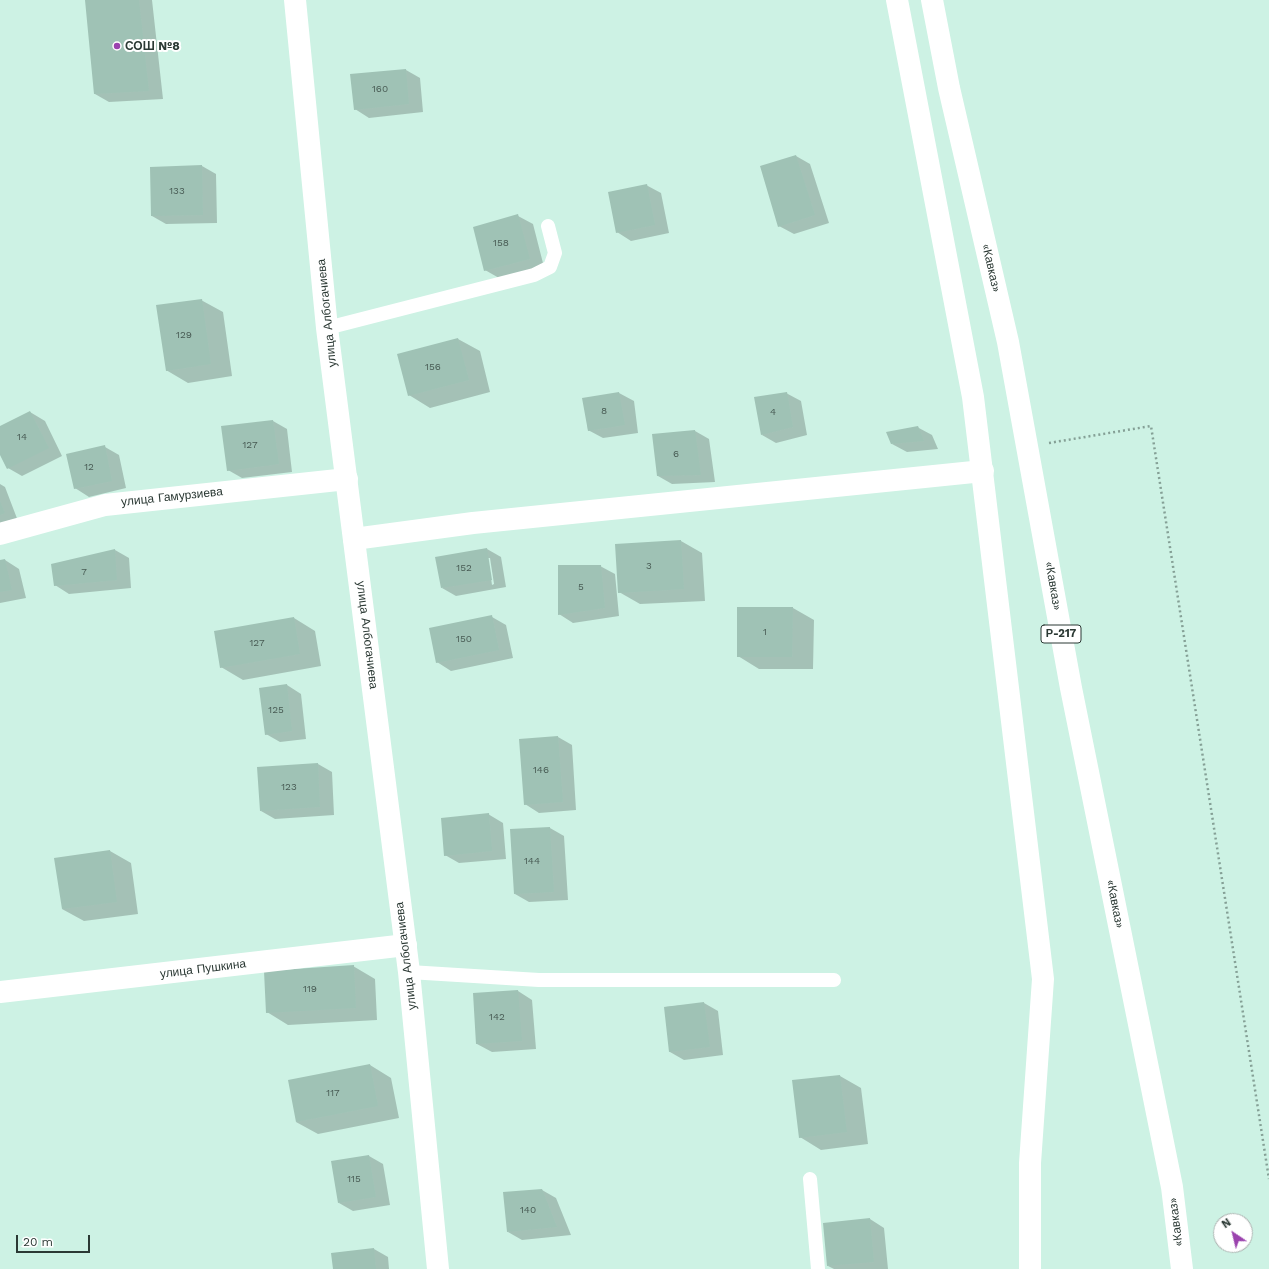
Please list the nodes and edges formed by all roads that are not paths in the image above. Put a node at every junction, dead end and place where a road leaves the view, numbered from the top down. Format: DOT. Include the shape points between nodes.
graph roads {
  1 [pos="296,0"];
  2 [pos="897,0"];
  3 [pos="932,0"];
  4 [pos="548,226"];
  5 [pos="327,328"];
  6 [pos="983,472"];
  7 [pos="347,478"];
  8 [pos="0,534"];
  9 [pos="354,539"];
  10 [pos="406,945"];
  11 [pos="409,972"];
  12 [pos="834,980"];
  13 [pos="0,992"];
  14 [pos="810,1179"];
  15 [pos="438,1269"];
  16 [pos="818,1269"];
  17 [pos="1030,1269"];
  18 [pos="1182,1269"];
  1 -- 5 [label="main road, улица Албогачиева"];
  2 -- 6 [label="main road" via="973,397"];
  3 -- 18 [label="main road, «Кавказ» / Р-217" via="949,88 1008,342 1073,696 1172,1187"];
  4 -- 5 [label="lane" via="555,253 550,267 534,275"];
  5 -- 7 [label="main road, улица Албогачиева"];
  6 -- 9 [label="main road" via="473,523"];
  6 -- 17 [label="main road" via="1043,979 1030,1163"];
  7 -- 8 [label="main road, улица Гамурзиева" via="105,505"];
  7 -- 9 [label="main road, улица Албогачиева"];
  9 -- 10 [label="main road, улица Албогачиева"];
  10 -- 11 [label="main road, улица Албогачиева"];
  10 -- 13 [label="main road, улица Пушкина"];
  11 -- 12 [label="lane" via="539,980"];
  11 -- 15 [label="main road, улица Албогачиева"];
  14 -- 16 [label="lane"];
}
